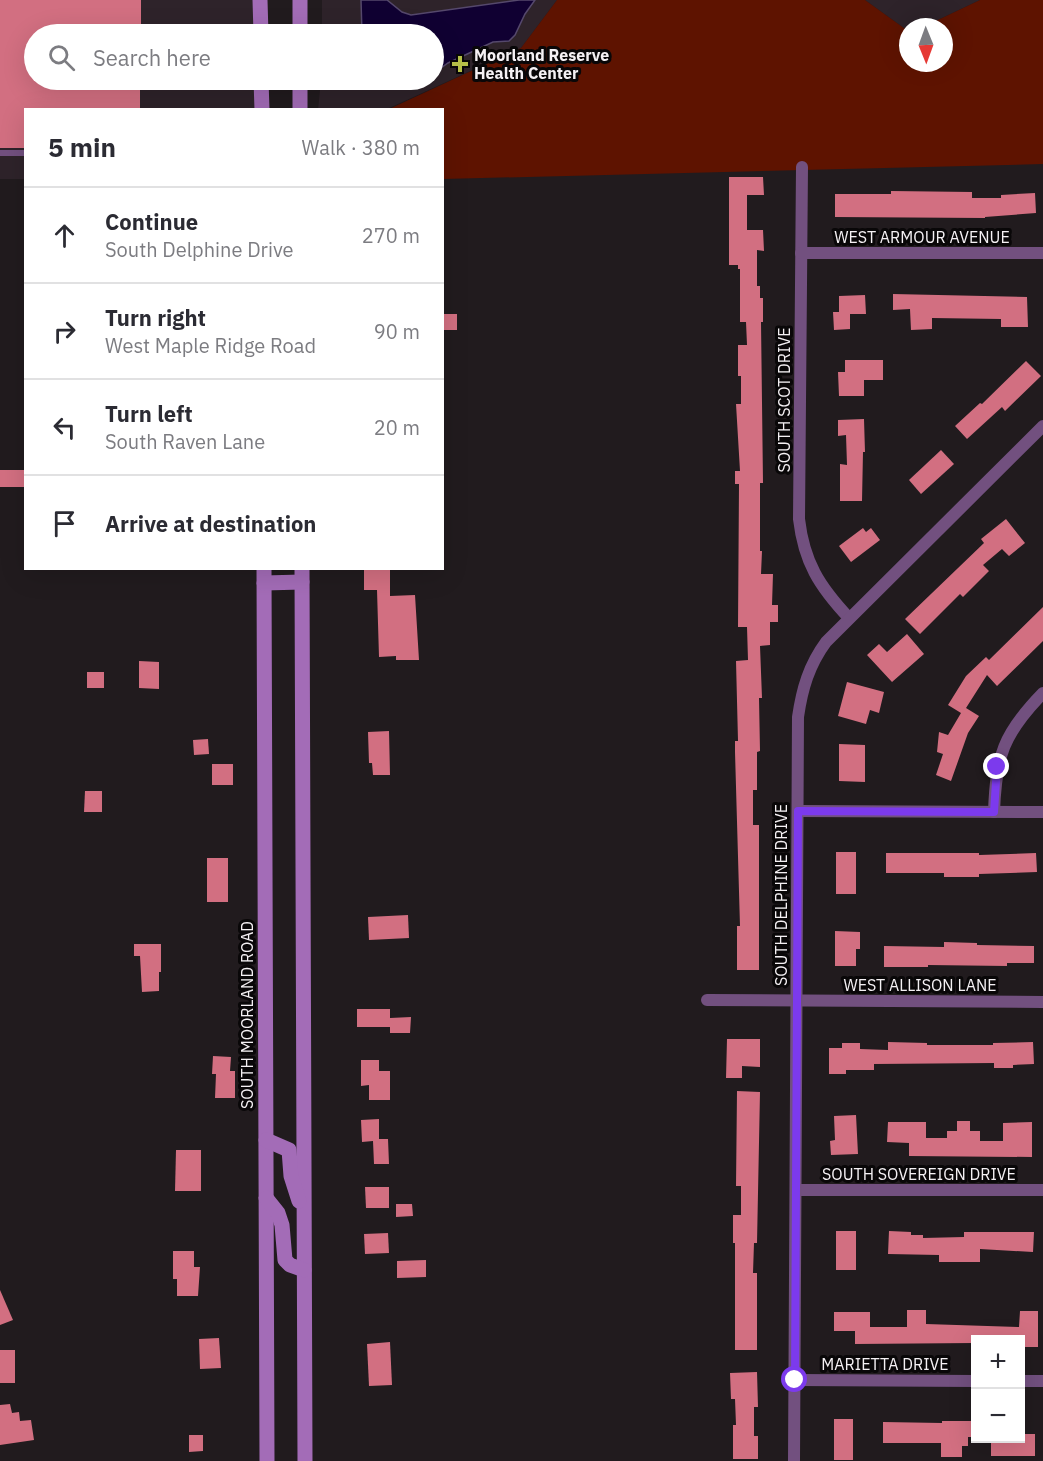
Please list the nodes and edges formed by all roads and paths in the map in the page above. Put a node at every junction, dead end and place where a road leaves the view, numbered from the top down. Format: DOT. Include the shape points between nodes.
graph roads {
  1 [pos="260,0"];
  2 [pos="300,0"];
  3 [pos="261,24"];
  4 [pos="300,24"];
  5 [pos="261,90"];
  6 [pos="300,90"];
  7 [pos="262,108"];
  8 [pos="300,108"];
  9 [pos="0,153"];
  10 [pos="24,153"];
  11 [pos="802,167"];
  12 [pos="801,253"];
  13 [pos="1043,253"];
  14 [pos="1043,426"];
  15 [pos="264,575"];
  16 [pos="302,575"];
  17 [pos="849,618"];
  18 [pos="1043,693"];
  19 [pos="798,811"];
  20 [pos="994,812"];
  21 [pos="1043,812"];
  22 [pos="707,1000"];
  23 [pos="797,1001"];
  24 [pos="1043,1002"];
  25 [pos="266,1140"];
  26 [pos="796,1190"];
  27 [pos="1043,1190"];
  28 [pos="266,1198"];
  29 [pos="304,1215"];
  30 [pos="304,1270"];
  31 [pos="795,1380"];
  32 [pos="971,1381"];
  33 [pos="1025,1381"];
  34 [pos="1043,1381"];
  35 [pos="267,1461"];
  36 [pos="305,1461"];
  37 [pos="794,1461"];
  1 -- 3 [label="main road"];
  2 -- 4 [label="main road"];
  5 -- 7 [label="main road"];
  6 -- 8 [label="main road"];
  9 -- 10 [label="lane"];
  11 -- 12 [label="street, SOUTH SCOT DRIVE"];
  12 -- 13 [label="street, WEST ARMOUR AVENUE"];
  12 -- 17 [label="street, SOUTH SCOT DRIVE" via="802,540 819,583"];
  14 -- 17 [label="street, SOUTH DELPHINE DRIVE"];
  15 -- 16 [label="main road"];
  15 -- 25 [label="main road, SOUTH MOORLAND ROAD"];
  16 -- 29 [label="main road"];
  17 -- 19 [label="street, SOUTH DELPHINE DRIVE" via="814,658 801,696"];
  18 -- 20 [label="street" via="1023,713 1002,750 995,780"];
  19 -- 20 [label="street"];
  19 -- 23 [label="street, SOUTH DELPHINE DRIVE"];
  20 -- 21 [label="street"];
  22 -- 23 [label="street, WEST ALLISON LANE"];
  23 -- 24 [label="street, WEST ALLISON LANE"];
  23 -- 26 [label="street, SOUTH DELPHINE DRIVE"];
  25 -- 28 [label="main road, SOUTH MOORLAND ROAD"];
  25 -- 29 [label="main road" via="289,1150 291,1176"];
  26 -- 27 [label="street, SOUTH SOVEREIGN DRIVE"];
  26 -- 31 [label="street, SOUTH DELPHINE DRIVE"];
  28 -- 30 [label="main road" via="282,1224 285,1260"];
  28 -- 35 [label="main road, SOUTH MOORLAND ROAD"];
  29 -- 30 [label="main road"];
  30 -- 36 [label="main road"];
  31 -- 32 [label="street, MARIETTA DRIVE"];
  31 -- 37 [label="street, SOUTH DELPHINE DRIVE"];
  33 -- 34 [label="street"];
}
